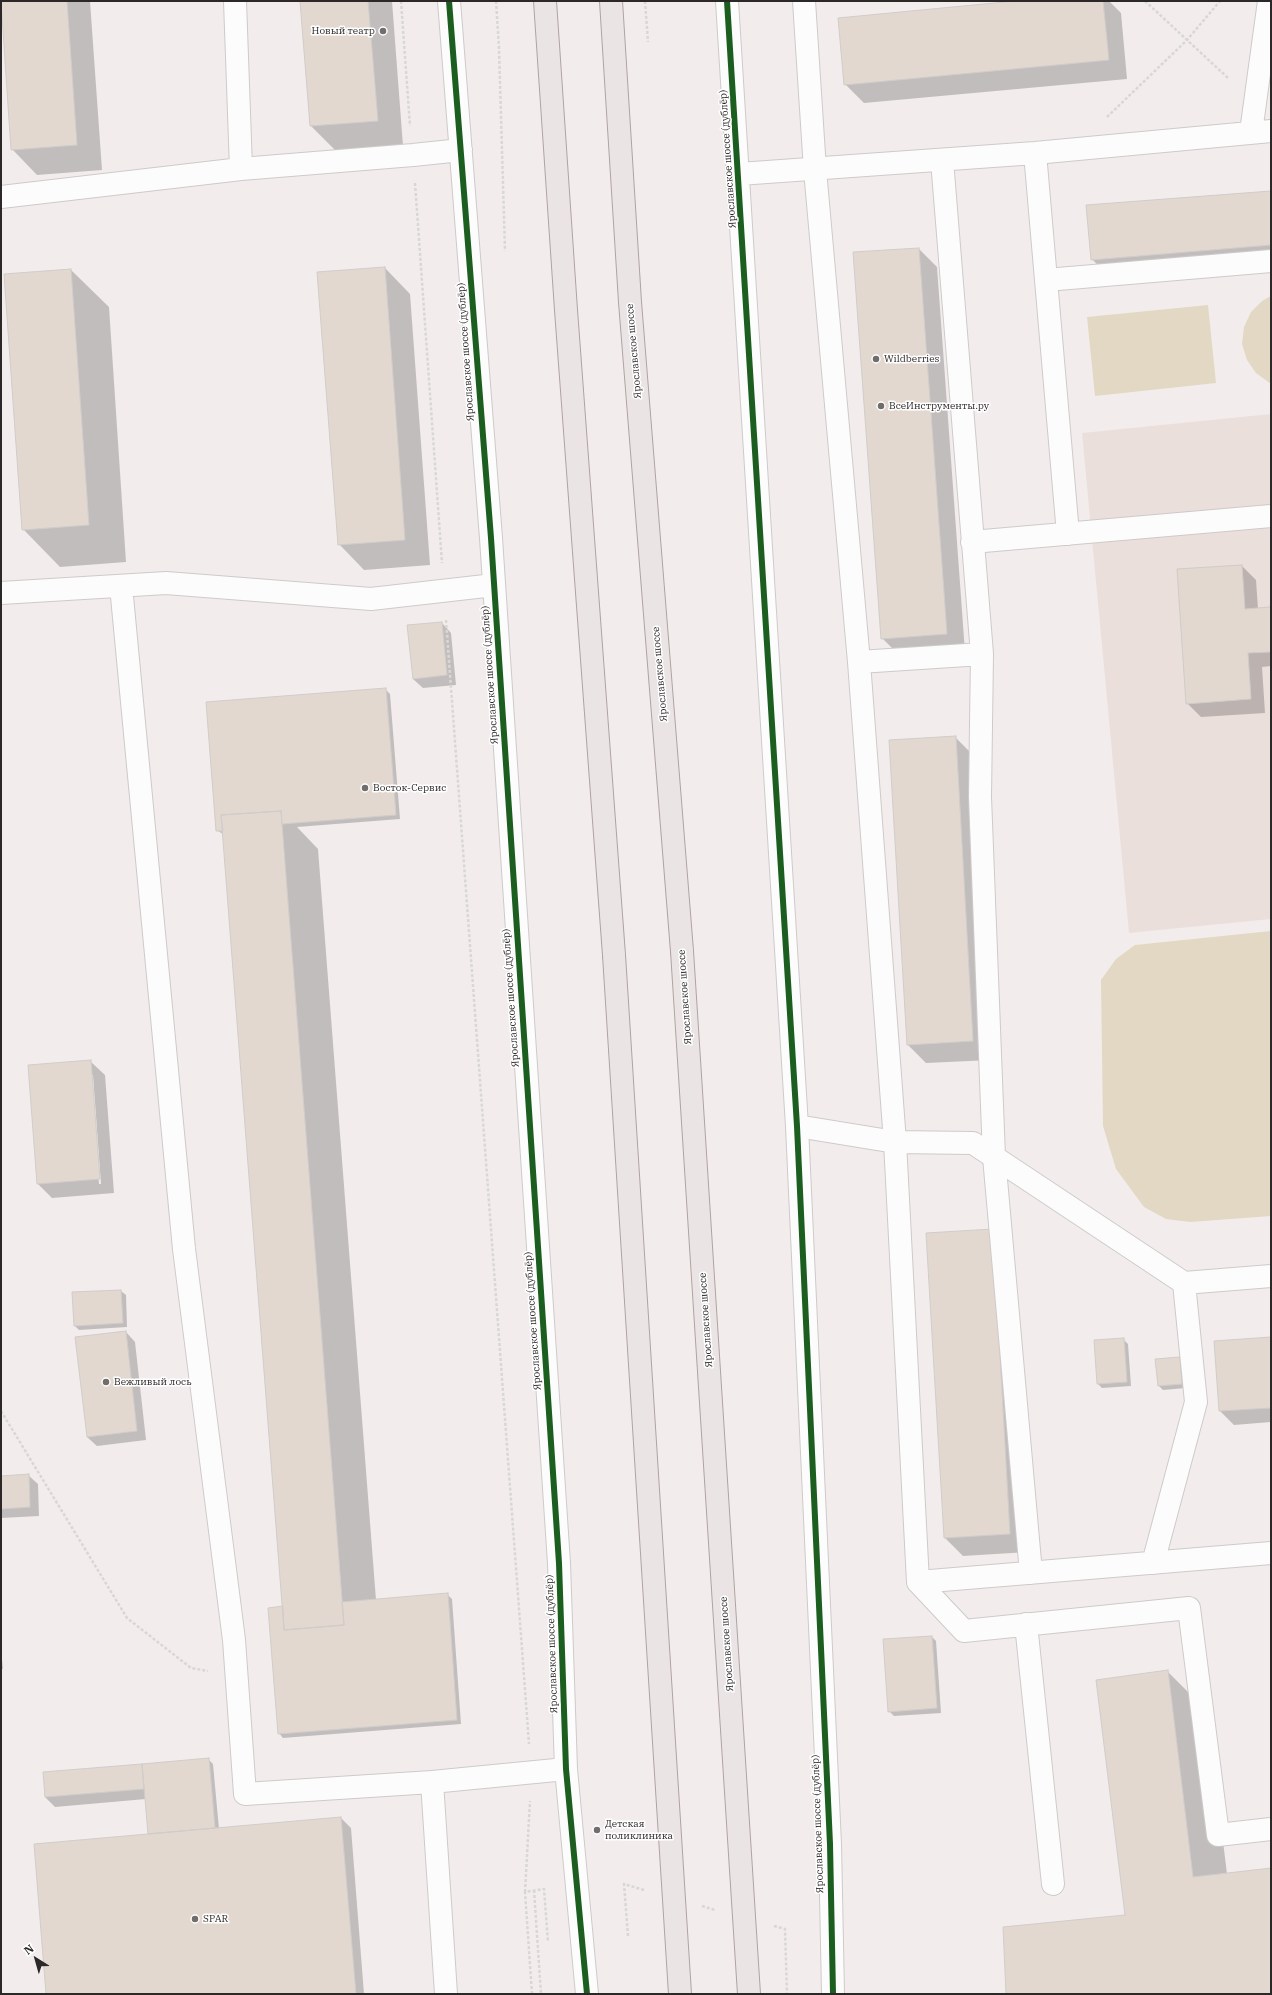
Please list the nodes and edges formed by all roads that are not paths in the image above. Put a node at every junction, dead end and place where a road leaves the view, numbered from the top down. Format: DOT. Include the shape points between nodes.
graph roads {
  1 [pos="235,1"];
  2 [pos="449,1"];
  3 [pos="545,1"];
  4 [pos="611,1"];
  5 [pos="728,1"];
  6 [pos="804,1"];
  7 [pos="1269,1"];
  8 [pos="1261,131"];
  9 [pos="461,150"];
  10 [pos="1035,153"];
  11 [pos="942,160"];
  12 [pos="241,169"];
  13 [pos="815,170"];
  14 [pos="739,174"];
  15 [pos="1,197"];
  16 [pos="1271,261"];
  17 [pos="1046,280"];
  18 [pos="1271,516"];
  19 [pos="1068,534"];
  20 [pos="972,542"];
  21 [pos="494,585"];
  22 [pos="121,586"];
  23 [pos="1,593"];
  24 [pos="982,654"];
  25 [pos="859,662"];
  26 [pos="797,1126"];
  27 [pos="895,1142"];
  28 [pos="994,1156"];
  29 [pos="1271,1276"];
  30 [pos="1184,1283"];
  31 [pos="1271,1553"];
  32 [pos="1153,1563"];
  33 [pos="1031,1573"];
  34 [pos="918,1582"];
  35 [pos="1026,1624"];
  36 [pos="566,1769"];
  37 [pos="432,1782"];
  38 [pos="1271,1829"];
  39 [pos="1053,1884"];
  40 [pos="446,1994"];
  41 [pos="587,1994"];
  42 [pos="680,1994"];
  43 [pos="750,1994"];
  44 [pos="833,1994"];
  1 -- 12 [label="street"];
  2 -- 9 [label="street, Ярославское шоссе (дублёр)"];
  3 -- 42 [label="main road, bridge" via="614,955"];
  4 -- 43 [label="main road, Ярославское шоссе, bridge" via="630,302 682,951"];
  5 -- 14 [label="street, Ярославское шоссе (дублёр)"];
  6 -- 13 [label="street"];
  7 -- 8 [label="street" via="1255,103"];
  8 -- 10 [label="street"];
  9 -- 12 [label="street"];
  9 -- 21 [label="street, Ярославское шоссе (дублёр)"];
  10 -- 11 [label="street"];
  10 -- 17 [label="street"];
  11 -- 13 [label="street"];
  11 -- 20 [label="street"];
  12 -- 15 [label="street"];
  13 -- 14 [label="street"];
  13 -- 25 [label="street"];
  14 -- 26 [label="street, Ярославское шоссе (дублёр)"];
  16 -- 17 [label="street"];
  17 -- 19 [label="street"];
  18 -- 19 [label="street"];
  19 -- 20 [label="street"];
  20 -- 24 [label="street"];
  21 -- 22 [label="street" via="371,599 166,583"];
  21 -- 36 [label="street, Ярославское шоссе (дублёр)" via="559,1563"];
  22 -- 23 [label="street"];
  22 -- 37 [label="street" via="184,1249 234,1640 245,1794"];
  24 -- 25 [label="street"];
  24 -- 28 [label="street" via="980,797"];
  25 -- 27 [label="street"];
  26 -- 27 [label="street"];
  26 -- 44 [label="street, Ярославское шоссе (дублёр)" via="830,1836"];
  27 -- 28 [label="street" via="973,1143"];
  27 -- 34 [label="street"];
  28 -- 30 [label="street"];
  28 -- 33 [label="street"];
  29 -- 30 [label="street"];
  30 -- 32 [label="street" via="1196,1402"];
  31 -- 32 [label="street"];
  32 -- 33 [label="street"];
  33 -- 34 [label="street"];
  34 -- 35 [label="street" via="964,1631"];
  35 -- 38 [label="street" via="1189,1608 1218,1835"];
  35 -- 39 [label="street"];
  36 -- 37 [label="street"];
  36 -- 41 [label="street, Ярославское шоссе (дублёр)"];
  37 -- 40 [label="street"];
}
